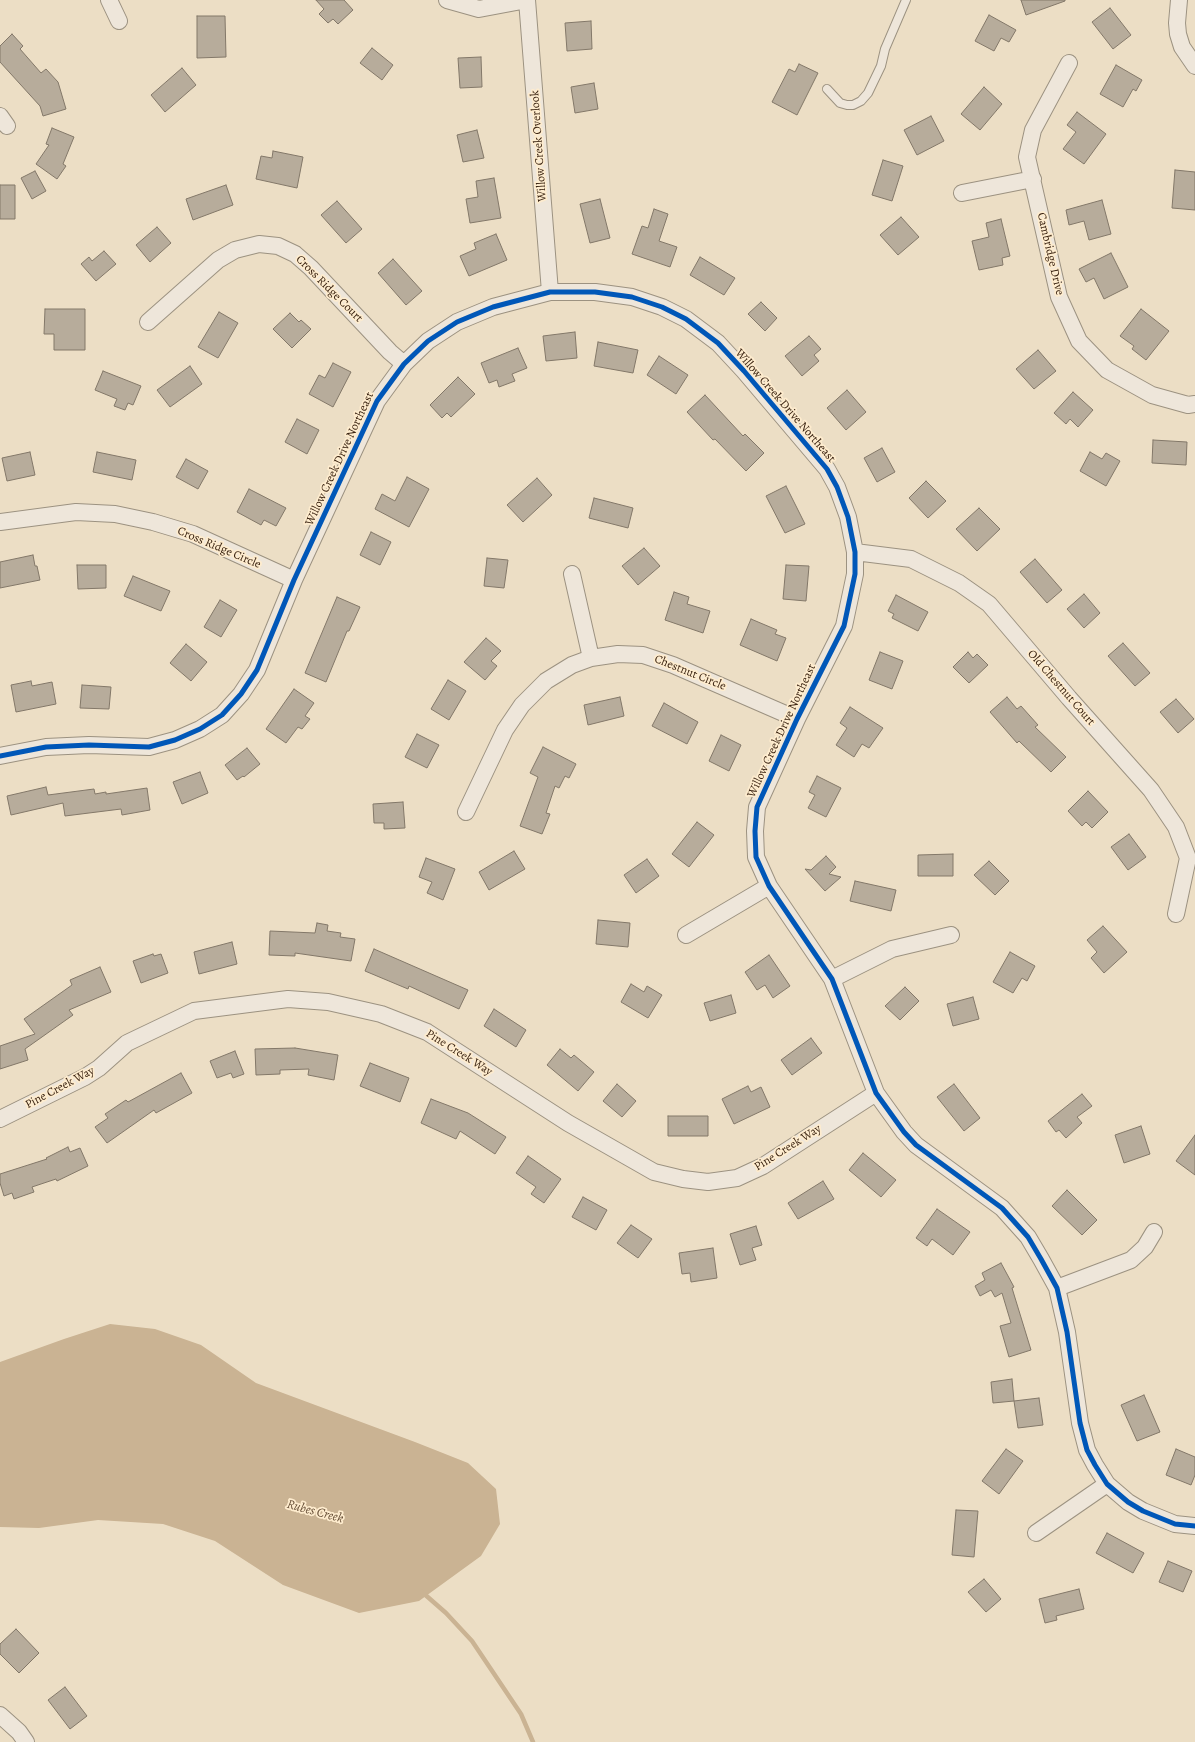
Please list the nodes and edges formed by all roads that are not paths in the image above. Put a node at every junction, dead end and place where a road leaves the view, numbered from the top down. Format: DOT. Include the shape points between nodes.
graph roads {
  1 [pos="109,0"];
  2 [pos="446,0"];
  3 [pos="527,0"];
  4 [pos="906,0"];
  5 [pos="1179,0"];
  6 [pos="119,22"];
  7 [pos="1069,63"];
  8 [pos="1195,66"];
  9 [pos="827,89"];
  10 [pos="1032,179"];
  11 [pos="962,193"];
  12 [pos="550,292"];
  13 [pos="148,322"];
  14 [pos="404,364"];
  15 [pos="1195,404"];
  16 [pos="0,522"];
  17 [pos="855,552"];
  18 [pos="572,574"];
  19 [pos="294,580"];
  20 [pos="591,658"];
  21 [pos="797,719"];
  22 [pos="0,756"];
  23 [pos="466,812"];
  24 [pos="769,886"];
  25 [pos="1178,907"];
  26 [pos="686,935"];
  27 [pos="951,935"];
  28 [pos="832,979"];
  29 [pos="876,1093"];
  30 [pos="0,1119"];
  31 [pos="1154,1232"];
  32 [pos="1057,1288"];
  33 [pos="1107,1484"];
  34 [pos="1195,1526"];
  35 [pos="1036,1533"];
  36 [pos="0,1715"];
  37 [pos="26,1742"];
  1 -- 6 [label="street"];
  2 -- 3 [label="street" via="479,9"];
  3 -- 12 [label="street, Willow Creek Overlook"];
  4 -- 9 [label="lane" via="885,49 881,66 868,93 861,101 853,105 840,103"];
  5 -- 8 [label="street" via="1178,34 1182,47"];
  7 -- 10 [label="street, Cambridge Drive" via="1033,130 1027,157"];
  10 -- 11 [label="street"];
  10 -- 15 [label="street, Cambridge Drive" via="1059,296 1079,341 1107,370 1152,395 1188,405"];
  12 -- 14 [label="street, Willow Creek Drive Northeast" via="493,307 457,322 428,341"];
  12 -- 17 [label="street, Willow Creek Drive Northeast" via="595,292 632,297 686,319 718,343 827,469 848,517"];
  13 -- 14 [label="street, Cross Ridge Court" via="218,260 235,250 259,244 278,246 295,254 311,268"];
  14 -- 19 [label="street, Willow Creek Drive Northeast" via="377,401"];
  16 -- 19 [label="street, Cross Ridge Circle" via="76,512 115,514 193,534"];
  17 -- 21 [label="street, Willow Creek Drive Northeast" via="855,574 844,626"];
  17 -- 25 [label="street, Old Chestnut Court" via="911,559 958,582 989,604 1151,790 1176,827 1188,858"];
  18 -- 20 [label="street"];
  19 -- 22 [label="street, Willow Creek Drive Northeast" via="256,670 241,694 222,715 200,729 175,740 149,747 46,747"];
  20 -- 21 [label="street, Chestnut Circle" via="618,654 643,656 673,665"];
  20 -- 23 [label="street, Chestnut Circle" via="572,664 546,681 522,705 505,730"];
  21 -- 24 [label="street, Willow Creek Drive Northeast" via="757,807 756,857"];
  24 -- 26 [label="street"];
  24 -- 28 [label="street, Willow Creek Drive Northeast"];
  27 -- 28 [label="street" via="892,949"];
  28 -- 29 [label="street, Willow Creek Drive Northeast"];
  29 -- 30 [label="street, Pine Creek Way" via="763,1166 736,1178 708,1182 683,1179 654,1172 568,1123 427,1032 381,1014 328,1002 288,999 194,1011 127,1043 85,1077"];
  29 -- 32 [label="street, Willow Creek Drive Northeast" via="904,1132 916,1144 986,1194 1010,1216 1028,1237"];
  31 -- 32 [label="street" via="1145,1247 1131,1260"];
  32 -- 33 [label="street, Willow Creek Drive Northeast" via="1067,1332 1083,1436 1090,1455"];
  33 -- 34 [label="street, Willow Creek Drive Northeast" via="1128,1502 1157,1518 1175,1524"];
  33 -- 35 [label="street"];
  36 -- 37 [label="street"];
}
